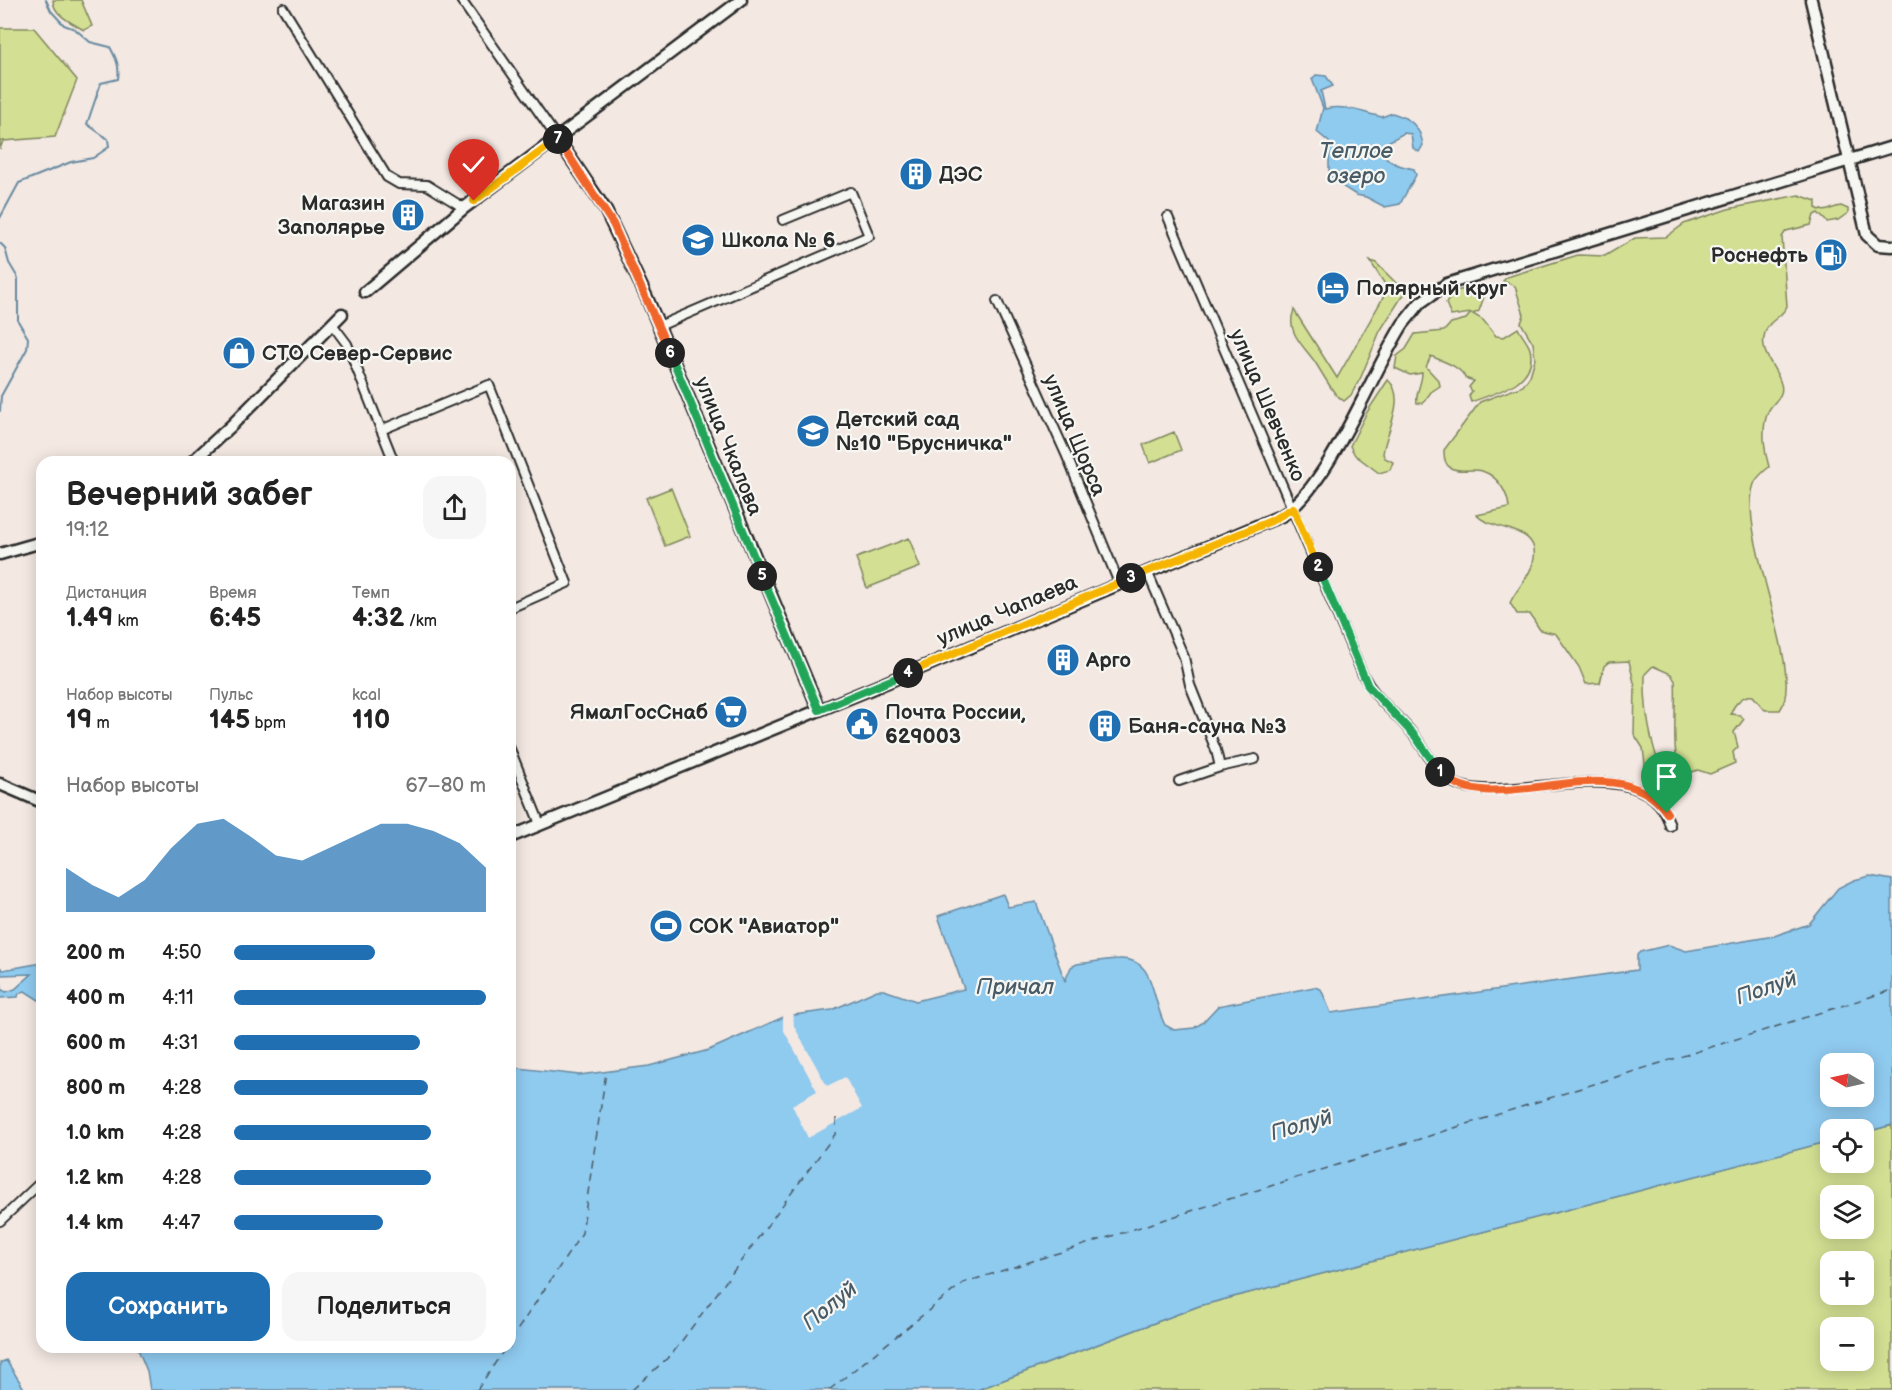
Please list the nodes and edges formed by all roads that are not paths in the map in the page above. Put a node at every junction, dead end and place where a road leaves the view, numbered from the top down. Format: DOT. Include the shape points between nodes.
graph roads {
  1 [pos="461,0"];
  2 [pos="741,0"];
  3 [pos="1811,0"];
  4 [pos="283,8"];
  5 [pos="557,138"];
  6 [pos="1892,147"];
  7 [pos="1850,161"];
  8 [pos="464,208"];
  9 [pos="1168,217"];
  10 [pos="783,220"];
  11 [pos="1892,246"];
  12 [pos="365,292"];
  13 [pos="997,301"];
  14 [pos="342,314"];
  15 [pos="332,324"];
  16 [pos="659,326"];
  17 [pos="381,430"];
  18 [pos="198,456"];
  19 [pos="392,456"];
  20 [pos="1293,508"];
  21 [pos="36,544"];
  22 [pos="0,554"];
  23 [pos="1147,571"];
  24 [pos="1119,583"];
  25 [pos="516,605"];
  26 [pos="819,710"];
  27 [pos="1255,759"];
  28 [pos="516,764"];
  29 [pos="1220,767"];
  30 [pos="1179,782"];
  31 [pos="0,784"];
  32 [pos="36,799"];
  33 [pos="540,824"];
  34 [pos="1670,826"];
  35 [pos="516,834"];
  36 [pos="36,1187"];
  37 [pos="0,1221"];
  1 -- 5 [label="street"];
  2 -- 5 [label="main road"];
  3 -- 7 [label="main road"];
  4 -- 8 [label="street" via="387,177 399,184 428,185"];
  5 -- 8 [label="main road"];
  5 -- 16 [label="main road, улица Чкалова" via="613,224"];
  6 -- 7 [label="main road, улица Чапаева"];
  7 -- 11 [label="main road" via="1867,235 1878,245"];
  7 -- 20 [label="main road, улица Чапаева" via="1467,276 1439,288 1403,324 1330,456"];
  8 -- 12 [label="main road"];
  9 -- 20 [label="street, улица Шевченко"];
  10 -- 16 [label="street" via="851,192 869,236"];
  13 -- 24 [label="street, улица Щорса"];
  14 -- 15 [label="main road"];
  15 -- 17 [label="street" via="347,344"];
  15 -- 18 [label="main road"];
  16 -- 26 [label="main road, улица Чкалова"];
  17 -- 19 [label="street"];
  17 -- 25 [label="street" via="489,385 567,583"];
  20 -- 23 [label="main road, улица Чапаева" via="1271,521"];
  20 -- 34 [label="street, улица Шевченко" via="1363,675 1437,769 1453,782 1475,788 1573,783 1623,785 1651,795 1667,813"];
  21 -- 22 [label="main road"];
  23 -- 24 [label="main road, улица Чапаева"];
  23 -- 29 [label="street" via="1184,657 1190,685"];
  24 -- 26 [label="main road, улица Чапаева"];
  26 -- 33 [label="main road, улица Чапаева"];
  27 -- 29 [label="street"];
  28 -- 33 [label="street"];
  29 -- 30 [label="street"];
  31 -- 32 [label="main road"];
  33 -- 35 [label="main road, улица Чапаева"];
  36 -- 37 [label="street"];
}
